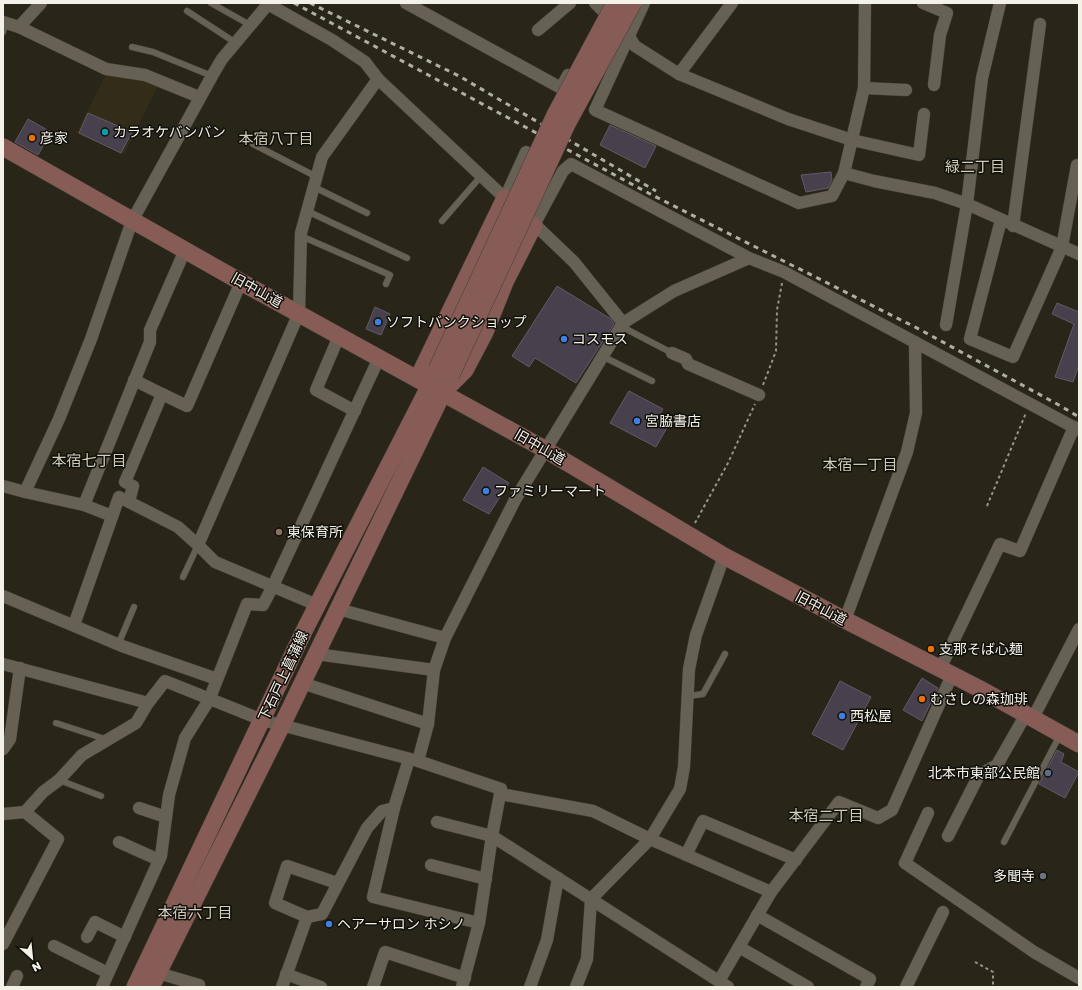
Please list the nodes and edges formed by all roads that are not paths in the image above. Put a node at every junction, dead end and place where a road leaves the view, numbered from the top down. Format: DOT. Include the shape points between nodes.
graph roads {
  1 [pos="41,3"];
  2 [pos="211,3"];
  3 [pos="406,3"];
  4 [pos="570,3"];
  5 [pos="633,3"];
  6 [pos="644,3"];
  7 [pos="732,3"];
  8 [pos="865,3"];
  9 [pos="923,3"];
  10 [pos="1000,3"];
  11 [pos="268,4"];
  12 [pos="605,5"];
  13 [pos="187,11"];
  14 [pos="1040,24"];
  15 [pos="250,25"];
  16 [pos="4,26"];
  17 [pos="19,27"];
  18 [pos="538,30"];
  19 [pos="628,35"];
  20 [pos="236,43"];
  21 [pos="132,47"];
  22 [pos="679,74"];
  23 [pos="212,76"];
  24 [pos="378,79"];
  25 [pos="934,85"];
  26 [pos="864,88"];
  27 [pos="906,90"];
  28 [pos="199,97"];
  29 [pos="924,114"];
  30 [pos="852,140"];
  31 [pos="254,144"];
  32 [pos="3,147"];
  33 [pos="1077,165"];
  34 [pos="562,171"];
  35 [pos="844,173"];
  36 [pos="482,175"];
  37 [pos="315,182"];
  38 [pos="505,198"];
  39 [pos="967,204"];
  40 [pos="307,211"];
  41 [pos="367,213"];
  42 [pos="1001,220"];
  43 [pos="132,221"];
  44 [pos="442,221"];
  45 [pos="534,225"];
  46 [pos="1013,226"];
  47 [pos="301,236"];
  48 [pos="1062,247"];
  49 [pos="185,250"];
  50 [pos="1079,254"];
  51 [pos="407,258"];
  52 [pos="749,258"];
  53 [pos="242,282"];
  54 [pos="386,284"];
  55 [pos="299,313"];
  56 [pos="623,323"];
  57 [pos="946,325"];
  58 [pos="339,336"];
  59 [pos="915,342"];
  60 [pos="672,353"];
  61 [pos="604,357"];
  62 [pos="379,358"];
  63 [pos="444,372"];
  64 [pos="134,380"];
  65 [pos="652,381"];
  66 [pos="431,385"];
  67 [pos="162,394"];
  68 [pos="760,395"];
  69 [pos="355,410"];
  70 [pos="1077,428"];
  71 [pos="546,450"];
  72 [pos="3,486"];
  73 [pos="25,492"];
  74 [pos="129,502"];
  75 [pos="84,505"];
  76 [pos="112,516"];
  77 [pos="198,545"];
  78 [pos="724,556"];
  79 [pos="183,577"];
  80 [pos="273,586"];
  81 [pos="3,596"];
  82 [pos="318,605"];
  83 [pos="134,607"];
  84 [pos="338,609"];
  85 [pos="845,620"];
  86 [pos="74,625"];
  87 [pos="1079,629"];
  88 [pos="444,638"];
  89 [pos="118,645"];
  90 [pos="316,654"];
  91 [pos="725,654"];
  92 [pos="3,664"];
  93 [pos="20,668"];
  94 [pos="434,670"];
  95 [pos="946,672"];
  96 [pos="217,679"];
  97 [pos="302,683"];
  98 [pos="689,696"];
  99 [pos="209,700"];
  100 [pos="148,703"];
  101 [pos="1029,716"];
  102 [pos="262,720"];
  103 [pos="56,723"];
  104 [pos="428,724"];
  105 [pos="282,725"];
  106 [pos="1060,734"];
  107 [pos="108,740"];
  108 [pos="1079,744"];
  109 [pos="3,749"];
  110 [pos="413,760"];
  111 [pos="59,780"];
  112 [pos="500,794"];
  113 [pos="101,796"];
  114 [pos="139,808"];
  115 [pos="394,808"];
  116 [pos="25,812"];
  117 [pos="928,813"];
  118 [pos="3,814"];
  119 [pos="166,816"];
  120 [pos="438,822"];
  121 [pos="492,836"];
  122 [pos="948,836"];
  123 [pos="650,839"];
  124 [pos="119,842"];
  125 [pos="1004,842"];
  126 [pos="686,855"];
  127 [pos="159,860"];
  128 [pos="796,860"];
  129 [pos="431,865"];
  130 [pos="558,878"];
  131 [pos="486,879"];
  132 [pos="337,883"];
  133 [pos="771,892"];
  134 [pos="591,899"];
  135 [pos="943,912"];
  136 [pos="757,915"];
  137 [pos="307,917"];
  138 [pos="480,923"];
  139 [pos="87,937"];
  140 [pos="125,937"];
  141 [pos="3,944"];
  142 [pos="54,946"];
  143 [pos="739,947"];
  144 [pos="108,973"];
  145 [pos="286,974"];
  146 [pos="1079,978"];
  147 [pos="155,980"];
  148 [pos="464,982"];
  149 [pos="718,983"];
  150 [pos="102,987"];
  151 [pos="135,987"];
  152 [pos="199,987"];
  153 [pos="282,987"];
  154 [pos="321,987"];
  155 [pos="373,987"];
  156 [pos="530,987"];
  157 [pos="576,987"];
  158 [pos="808,987"];
  159 [pos="866,987"];
  160 [pos="906,987"];
  1 -- 17 [label="street"];
  2 -- 15 [label="lane"];
  3 -- 12 [label="street" via="560,88"];
  4 -- 18 [label="street"];
  5 -- 63 [label="main road, bridge" via="567,124"];
  6 -- 19 [label="street"];
  7 -- 22 [label="street"];
  8 -- 26 [label="street"];
  9 -- 25 [label="street" via="947,13 940,36"];
  10 -- 39 [label="street" via="982,78"];
  11 -- 15 [label="street"];
  11 -- 24 [label="street" via="366,62"];
  12 -- 19 [label="street"];
  12 -- 63 [label="main road, bridge"];
  13 -- 20 [label="lane"];
  14 -- 46 [label="street"];
  15 -- 20 [label="street"];
  16 -- 17 [label="street"];
  17 -- 28 [label="street" via="106,69 145,75"];
  19 -- 22 [label="street" via="635,46"];
  19 -- 35 [label="street" via="595,110 799,203 832,196"];
  20 -- 23 [label="street"];
  21 -- 23 [label="lane" via="153,52"];
  22 -- 30 [label="street" via="788,118"];
  23 -- 28 [label="street"];
  24 -- 36 [label="street"];
  24 -- 37 [label="street" via="322,157"];
  26 -- 27 [label="street"];
  26 -- 30 [label="street"];
  28 -- 43 [label="street"];
  29 -- 30 [label="street" via="919,155"];
  30 -- 35 [label="street"];
  31 -- 37 [label="lane"];
  32 -- 43 [label="main road, 旧中山道"];
  33 -- 48 [label="street"];
  34 -- 38 [label="street" via="526,152"];
  34 -- 45 [label="street"];
  34 -- 52 [label="street" via="570,164"];
  35 -- 39 [label="street" via="935,193"];
  36 -- 38 [label="street"];
  36 -- 44 [label="lane"];
  37 -- 40 [label="street"];
  37 -- 41 [label="lane"];
  38 -- 45 [label="street"];
  38 -- 66 [label="main road"];
  39 -- 42 [label="street"];
  39 -- 57 [label="street"];
  40 -- 47 [label="street"];
  40 -- 51 [label="lane"];
  42 -- 46 [label="street"];
  42 -- 48 [label="street" via="970,339 1013,357"];
  43 -- 49 [label="main road, 旧中山道"];
  43 -- 73 [label="street" via="92,340 60,419"];
  45 -- 56 [label="street" via="574,262"];
  45 -- 66 [label="main road" via="465,370"];
  46 -- 48 [label="street"];
  47 -- 54 [label="lane" via="390,275"];
  47 -- 55 [label="street"];
  48 -- 50 [label="street"];
  49 -- 53 [label="main road, 旧中山道"];
  49 -- 64 [label="street" via="150,330 150,342"];
  52 -- 56 [label="street" via="674,291"];
  52 -- 59 [label="street" via="784,272"];
  53 -- 55 [label="main road, 旧中山道"];
  53 -- 67 [label="street" via="187,406"];
  55 -- 58 [label="main road, 旧中山道"];
  55 -- 77 [label="street"];
  56 -- 60 [label="lane" via="628,330"];
  56 -- 61 [label="street"];
  58 -- 62 [label="main road, 旧中山道"];
  58 -- 69 [label="street" via="316,390"];
  59 -- 70 [label="street"];
  59 -- 85 [label="street" via="916,413 907,452"];
  60 -- 68 [label="street" via="686,359 688,364"];
  61 -- 65 [label="lane"];
  61 -- 71 [label="street"];
  62 -- 66 [label="main road, 旧中山道"];
  62 -- 69 [label="street"];
  63 -- 66 [label="main road, 下石戸上菖蒲線"];
  64 -- 67 [label="street"];
  64 -- 75 [label="street"];
  66 -- 71 [label="main road, 旧中山道"];
  66 -- 82 [label="main road, 下石戸上菖蒲線"];
  66 -- 84 [label="main road, 下石戸上菖蒲線"];
  67 -- 74 [label="street" via="125,482 133,486"];
  69 -- 80 [label="street"];
  70 -- 95 [label="street" via="1020,551 1000,544"];
  71 -- 78 [label="main road, 旧中山道"];
  71 -- 88 [label="street" via="516,498"];
  72 -- 73 [label="street"];
  73 -- 75 [label="street"];
  74 -- 76 [label="street" via="119,497"];
  74 -- 77 [label="street" via="178,527"];
  75 -- 76 [label="street"];
  76 -- 86 [label="street"];
  77 -- 79 [label="lane"];
  77 -- 80 [label="street" via="215,562"];
  78 -- 85 [label="main road, 旧中山道"];
  78 -- 98 [label="street" via="696,635 690,669"];
  80 -- 82 [label="street"];
  80 -- 96 [label="street" via="263,605 248,604"];
  81 -- 86 [label="street"];
  82 -- 102 [label="main road, 下石戸上菖蒲線"];
  83 -- 89 [label="lane"];
  84 -- 88 [label="street"];
  84 -- 90 [label="main road, 下石戸上菖蒲線"];
  85 -- 95 [label="main road, 旧中山道"];
  86 -- 89 [label="street"];
  87 -- 101 [label="street"];
  88 -- 94 [label="street"];
  89 -- 96 [label="street"];
  90 -- 94 [label="street"];
  90 -- 97 [label="main road, 下石戸上菖蒲線"];
  91 -- 98 [label="lane" via="703,694"];
  92 -- 93 [label="street"];
  93 -- 100 [label="street"];
  93 -- 109 [label="street" via="10,739"];
  94 -- 104 [label="street"];
  95 -- 101 [label="main road, 旧中山道"];
  95 -- 128 [label="street" via="892,810 878,818 839,802"];
  96 -- 99 [label="street"];
  97 -- 104 [label="street"];
  97 -- 105 [label="main road, 下石戸上菖蒲線"];
  98 -- 123 [label="street" via="680,789"];
  99 -- 100 [label="street" via="165,681"];
  99 -- 102 [label="street"];
  99 -- 119 [label="street" via="185,738 169,795"];
  100 -- 107 [label="street" via="136,723"];
  101 -- 106 [label="main road, 旧中山道"];
  101 -- 122 [label="street" via="997,765 979,774"];
  102 -- 105 [label="street"];
  102 -- 151 [label="main road, 下石戸上菖蒲線"];
  103 -- 107 [label="lane"];
  104 -- 110 [label="street"];
  105 -- 110 [label="street"];
  105 -- 147 [label="main road, 下石戸上菖蒲線"];
  106 -- 108 [label="main road, 旧中山道"];
  106 -- 125 [label="lane"];
  107 -- 111 [label="street" via="82,755"];
  110 -- 112 [label="street" via="501,789"];
  110 -- 115 [label="street"];
  111 -- 113 [label="lane"];
  111 -- 116 [label="street" via="43,792"];
  112 -- 121 [label="street"];
  112 -- 123 [label="street" via="593,811"];
  114 -- 119 [label="street"];
  115 -- 132 [label="street" via="382,811 368,828"];
  115 -- 138 [label="street" via="373,897"];
  116 -- 118 [label="street"];
  116 -- 141 [label="street" via="58,839"];
  117 -- 146 [label="street" via="905,863 1034,952"];
  119 -- 127 [label="street"];
  120 -- 121 [label="street"];
  121 -- 130 [label="street"];
  121 -- 131 [label="street"];
  123 -- 126 [label="street"];
  123 -- 134 [label="street"];
  124 -- 127 [label="street"];
  126 -- 128 [label="street" via="703,821"];
  126 -- 133 [label="street"];
  127 -- 140 [label="street"];
  128 -- 133 [label="street"];
  129 -- 131 [label="street"];
  130 -- 134 [label="street"];
  130 -- 156 [label="street" via="547,940"];
  131 -- 138 [label="street"];
  132 -- 137 [label="street" via="322,914"];
  132 -- 137 [label="street" via="287,866 274,903"];
  133 -- 136 [label="street"];
  134 -- 149 [label="street"];
  134 -- 157 [label="street" via="587,959"];
  135 -- 160 [label="street"];
  136 -- 143 [label="street"];
  136 -- 159 [label="street" via="870,979"];
  137 -- 145 [label="street"];
  138 -- 148 [label="street"];
  139 -- 140 [label="street" via="95,922"];
  140 -- 144 [label="street"];
  142 -- 144 [label="street"];
  143 -- 149 [label="street"];
  143 -- 158 [label="street"];
  144 -- 150 [label="street"];
  145 -- 153 [label="street"];
  145 -- 154 [label="street"];
  147 -- 152 [label="street"];
  148 -- 155 [label="street" via="385,952"];
}
